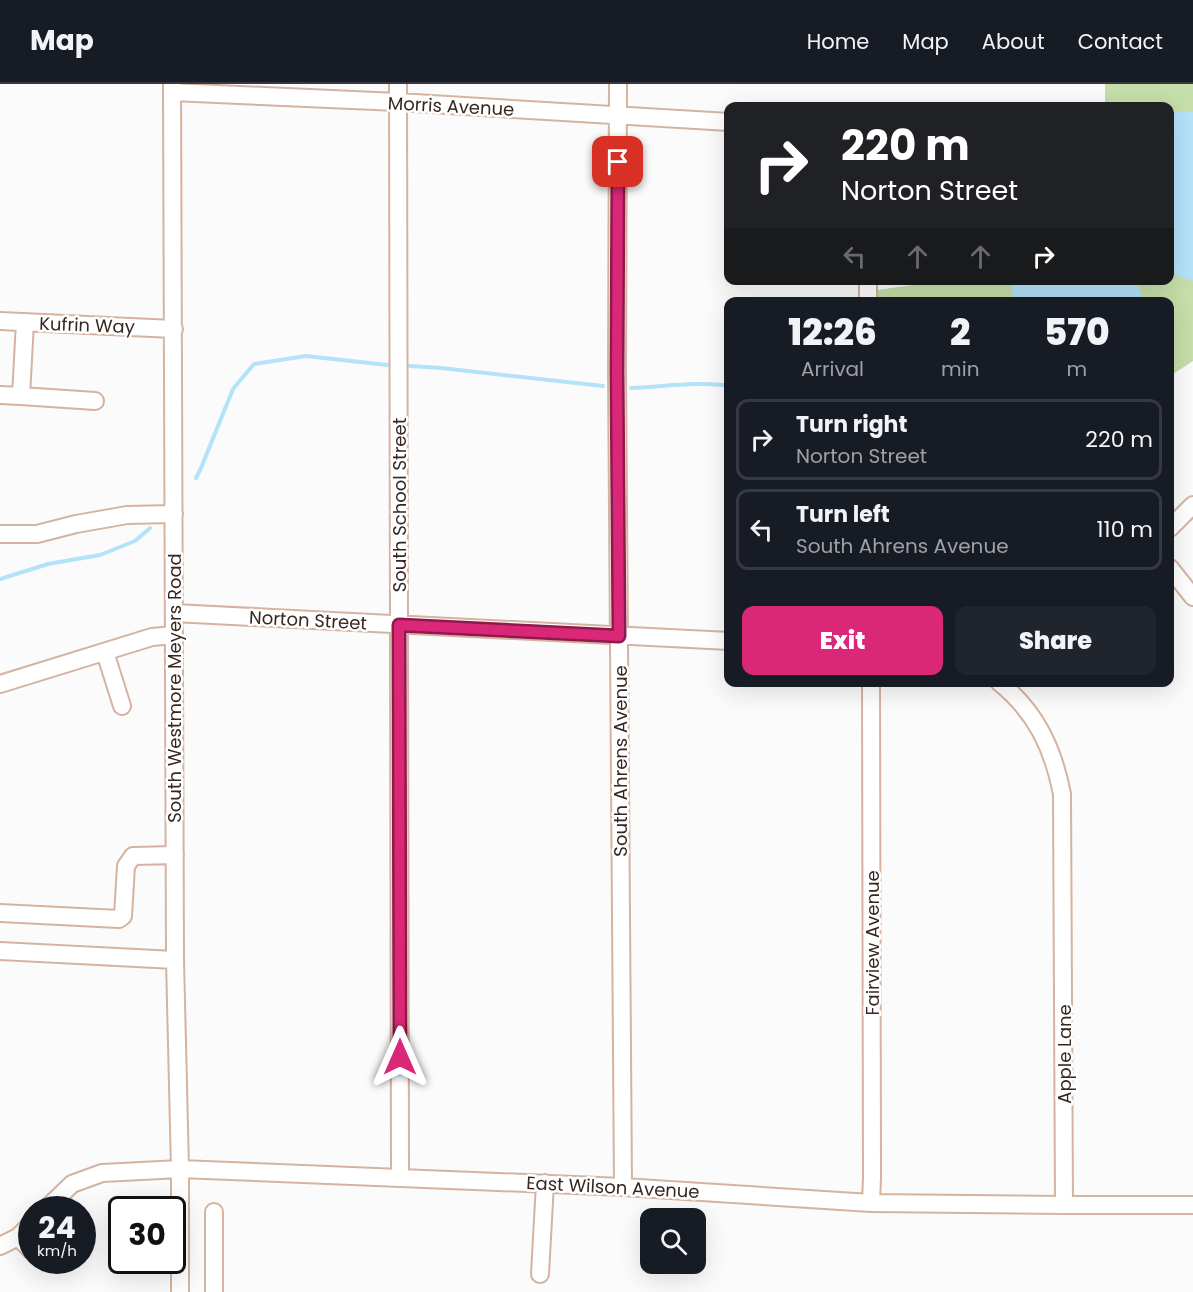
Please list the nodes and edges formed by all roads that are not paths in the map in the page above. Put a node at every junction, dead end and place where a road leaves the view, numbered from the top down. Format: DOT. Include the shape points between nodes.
graph roads {
  1 [pos="398,84"];
  2 [pos="618,84"];
  3 [pos="172,88"];
  4 [pos="398,102"];
  5 [pos="618,116"];
  6 [pos="724,122"];
  7 [pos="0,321"];
  8 [pos="25,322"];
  9 [pos="174,329"];
  10 [pos="0,395"];
  11 [pos="21,396"];
  12 [pos="95,401"];
  13 [pos="1193,506"];
  14 [pos="174,514"];
  15 [pos="1174,524"];
  16 [pos="0,534"];
  17 [pos="1174,573"];
  18 [pos="1193,597"];
  19 [pos="174,613"];
  20 [pos="399,625"];
  21 [pos="174,635"];
  22 [pos="619,636"];
  23 [pos="724,641"];
  24 [pos="105,652"];
  25 [pos="0,684"];
  26 [pos="871,687"];
  27 [pos="1005,687"];
  28 [pos="122,706"];
  29 [pos="175,855"];
  30 [pos="0,913"];
  31 [pos="0,951"];
  32 [pos="176,960"];
  33 [pos="180,1169"];
  34 [pos="400,1177"];
  35 [pos="545,1183"];
  36 [pos="623,1187"];
  37 [pos="60,1196"];
  38 [pos="871,1203"];
  39 [pos="1064,1205"];
  40 [pos="1193,1205"];
  41 [pos="214,1212"];
  42 [pos="18,1237"];
  43 [pos="0,1246"];
  44 [pos="540,1274"];
  45 [pos="180,1292"];
  46 [pos="214,1292"];
  1 -- 4 [label="street, South School Street"];
  2 -- 5 [label="street, South Ahrens Avenue"];
  3 -- 4 [label="street, Morris Avenue"];
  3 -- 9 [label="street, South Westmore Meyers Road"];
  4 -- 5 [label="street, Morris Avenue"];
  4 -- 20 [label="street, South School Street"];
  5 -- 6 [label="street, Morris Avenue"];
  5 -- 22 [label="street, South Ahrens Avenue"];
  7 -- 8 [label="street, Kufrin Way"];
  8 -- 9 [label="street, Kufrin Way"];
  8 -- 11 [label="street"];
  9 -- 14 [label="street, South Westmore Meyers Road"];
  10 -- 11 [label="street"];
  11 -- 12 [label="street"];
  13 -- 15 [label="street"];
  14 -- 16 [label="street" via="127,515 37,534"];
  14 -- 19 [label="street, South Westmore Meyers Road"];
  17 -- 18 [label="street"];
  19 -- 20 [label="street, Norton Street"];
  19 -- 21 [label="street, South Westmore Meyers Road"];
  20 -- 22 [label="street, Norton Street"];
  20 -- 34 [label="street, South School Street"];
  21 -- 24 [label="street" via="152,637"];
  21 -- 29 [label="street, South Westmore Meyers Road"];
  22 -- 23 [label="street, Norton Street"];
  22 -- 36 [label="street, South Ahrens Avenue"];
  24 -- 25 [label="street"];
  24 -- 28 [label="street"];
  26 -- 38 [label="street, Fairview Avenue"];
  27 -- 39 [label="street, Apple Lane" via="1033,718 1050,748 1062,794"];
  29 -- 30 [label="street" via="133,856 126,866 123,916 119,919"];
  29 -- 32 [label="street, South Westmore Meyers Road"];
  31 -- 32 [label="street"];
  32 -- 33 [label="street, South Westmore Meyers Road"];
  33 -- 34 [label="street, East Wilson Avenue"];
  33 -- 37 [label="street, East Wilson Avenue" via="102,1173 72,1184"];
  33 -- 45 [label="street, South Westmore Meyers Road"];
  34 -- 35 [label="street, East Wilson Avenue"];
  35 -- 36 [label="street, East Wilson Avenue"];
  35 -- 44 [label="street"];
  36 -- 38 [label="street, East Wilson Avenue"];
  38 -- 39 [label="street, East Wilson Avenue"];
  39 -- 40 [label="street, East Wilson Avenue"];
  41 -- 46 [label="street"];
  42 -- 43 [label="street"];
}
